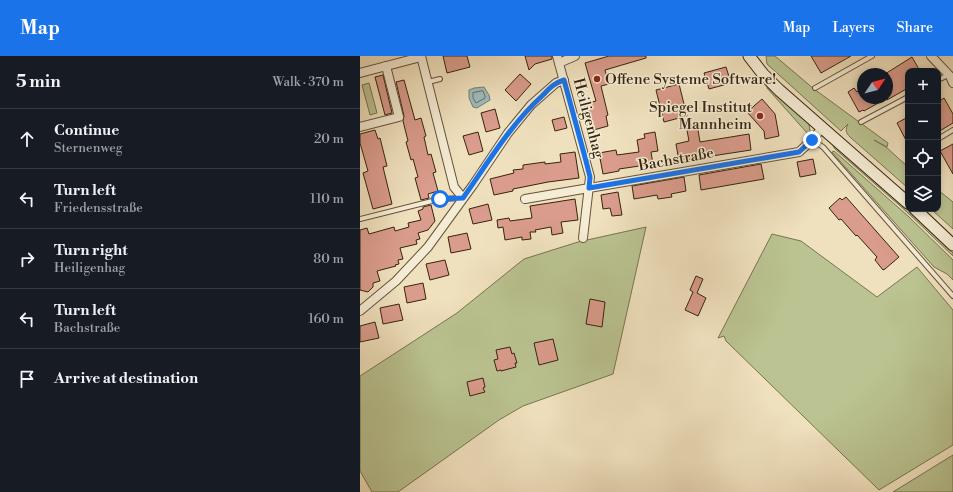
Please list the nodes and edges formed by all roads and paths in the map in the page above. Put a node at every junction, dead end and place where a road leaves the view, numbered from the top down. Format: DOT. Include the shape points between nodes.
graph roads {
  1 [pos="390,56"];
  2 [pos="575,56"];
  3 [pos="749,56"];
  4 [pos="872,56"];
  5 [pos="931,56"];
  6 [pos="421,57"];
  7 [pos="558,59"];
  8 [pos="389,66"];
  9 [pos="360,73"];
  10 [pos="951,77"];
  11 [pos="440,79"];
  12 [pos="941,79"];
  13 [pos="564,80"];
  14 [pos="428,82"];
  15 [pos="816,88"];
  16 [pos="905,99"];
  17 [pos="862,122"];
  18 [pos="360,127"];
  19 [pos="822,128"];
  20 [pos="953,130"];
  21 [pos="941,137"];
  22 [pos="812,140"];
  23 [pos="589,188"];
  24 [pos="463,198"];
  25 [pos="525,200"];
  26 [pos="905,200"];
  27 [pos="918,212"];
  28 [pos="360,219"];
  29 [pos="583,238"];
  30 [pos="953,245"];
  31 [pos="953,296"];
  32 [pos="360,310"];
  1 -- 8 [label="street"];
  2 -- 7 [label="street"];
  3 -- 19 [label="main road" via="762,74"];
  4 -- 15 [label="lane"];
  5 -- 10 [label="street"];
  6 -- 8 [label="street"];
  6 -- 14 [label="street"];
  7 -- 13 [label="street, Heiligenhag"];
  8 -- 9 [label="street"];
  8 -- 18 [label="street" via="399,116"];
  10 -- 12 [label="lane"];
  11 -- 14 [label="lane"];
  13 -- 23 [label="street, Heiligenhag" via="590,177"];
  13 -- 24 [label="street" via="556,83 522,116"];
  14 -- 24 [label="street" via="454,187"];
  16 -- 17 [label="lane"];
  19 -- 22 [label="street, Bachstraße"];
  19 -- 26 [label="main road"];
  20 -- 21 [label="lane"];
  22 -- 23 [label="street, Bachstraße" via="799,152"];
  22 -- 31 [label="lane" via="823,148"];
  23 -- 25 [label="street, Bachstraße"];
  23 -- 29 [label="street, Heiligenhag"];
  24 -- 28 [label="lane" via="440,199"];
  24 -- 32 [label="street" via="428,247 396,281"];
  27 -- 30 [label="main road"];
}
